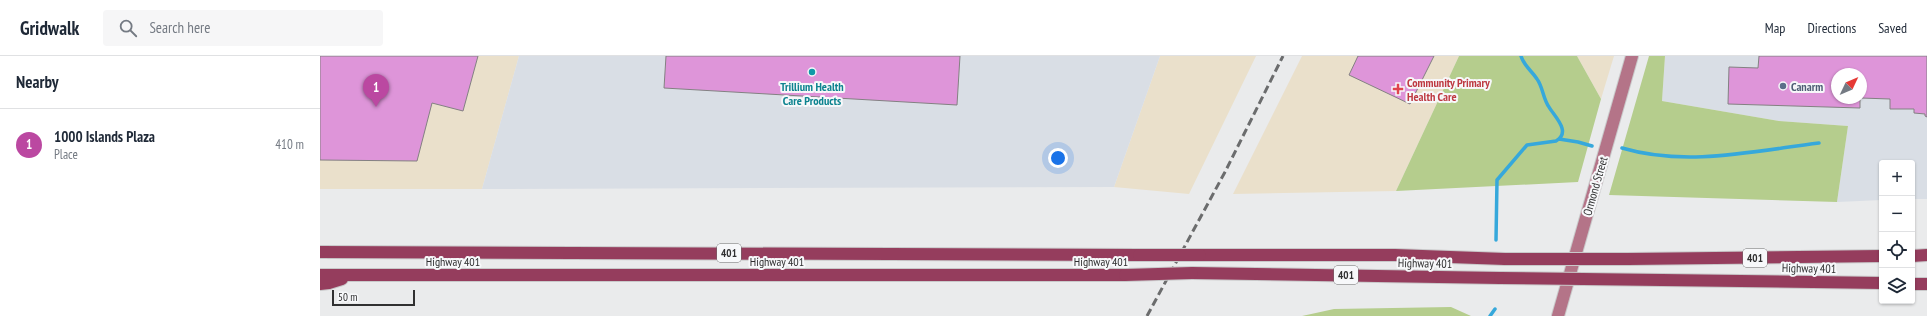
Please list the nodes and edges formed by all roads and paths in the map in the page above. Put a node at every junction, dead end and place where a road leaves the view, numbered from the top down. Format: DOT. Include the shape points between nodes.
graph roads {
  1 [pos="1632,56"];
  2 [pos="320,252"];
  3 [pos="1927,255"];
  4 [pos="1879,256"];
  5 [pos="1915,256"];
  6 [pos="320,275"];
  7 [pos="352,275"];
  8 [pos="1879,283"];
  9 [pos="320,284"];
  10 [pos="1915,284"];
  11 [pos="1927,284"];
  12 [pos="1558,316"];
  1 -- 12 [label="street, Ormond Street"];
  2 -- 4 [label="highway, Highway 401 / 401, bridge" via="1395,255 1628,259"];
  3 -- 5 [label="highway"];
  6 -- 7 [label="highway, Highway 401 / 401"];
  7 -- 8 [label="highway, Highway 401 / 401, bridge" via="1192,273"];
  7 -- 9 [label="highway"];
  10 -- 11 [label="highway"];
}
